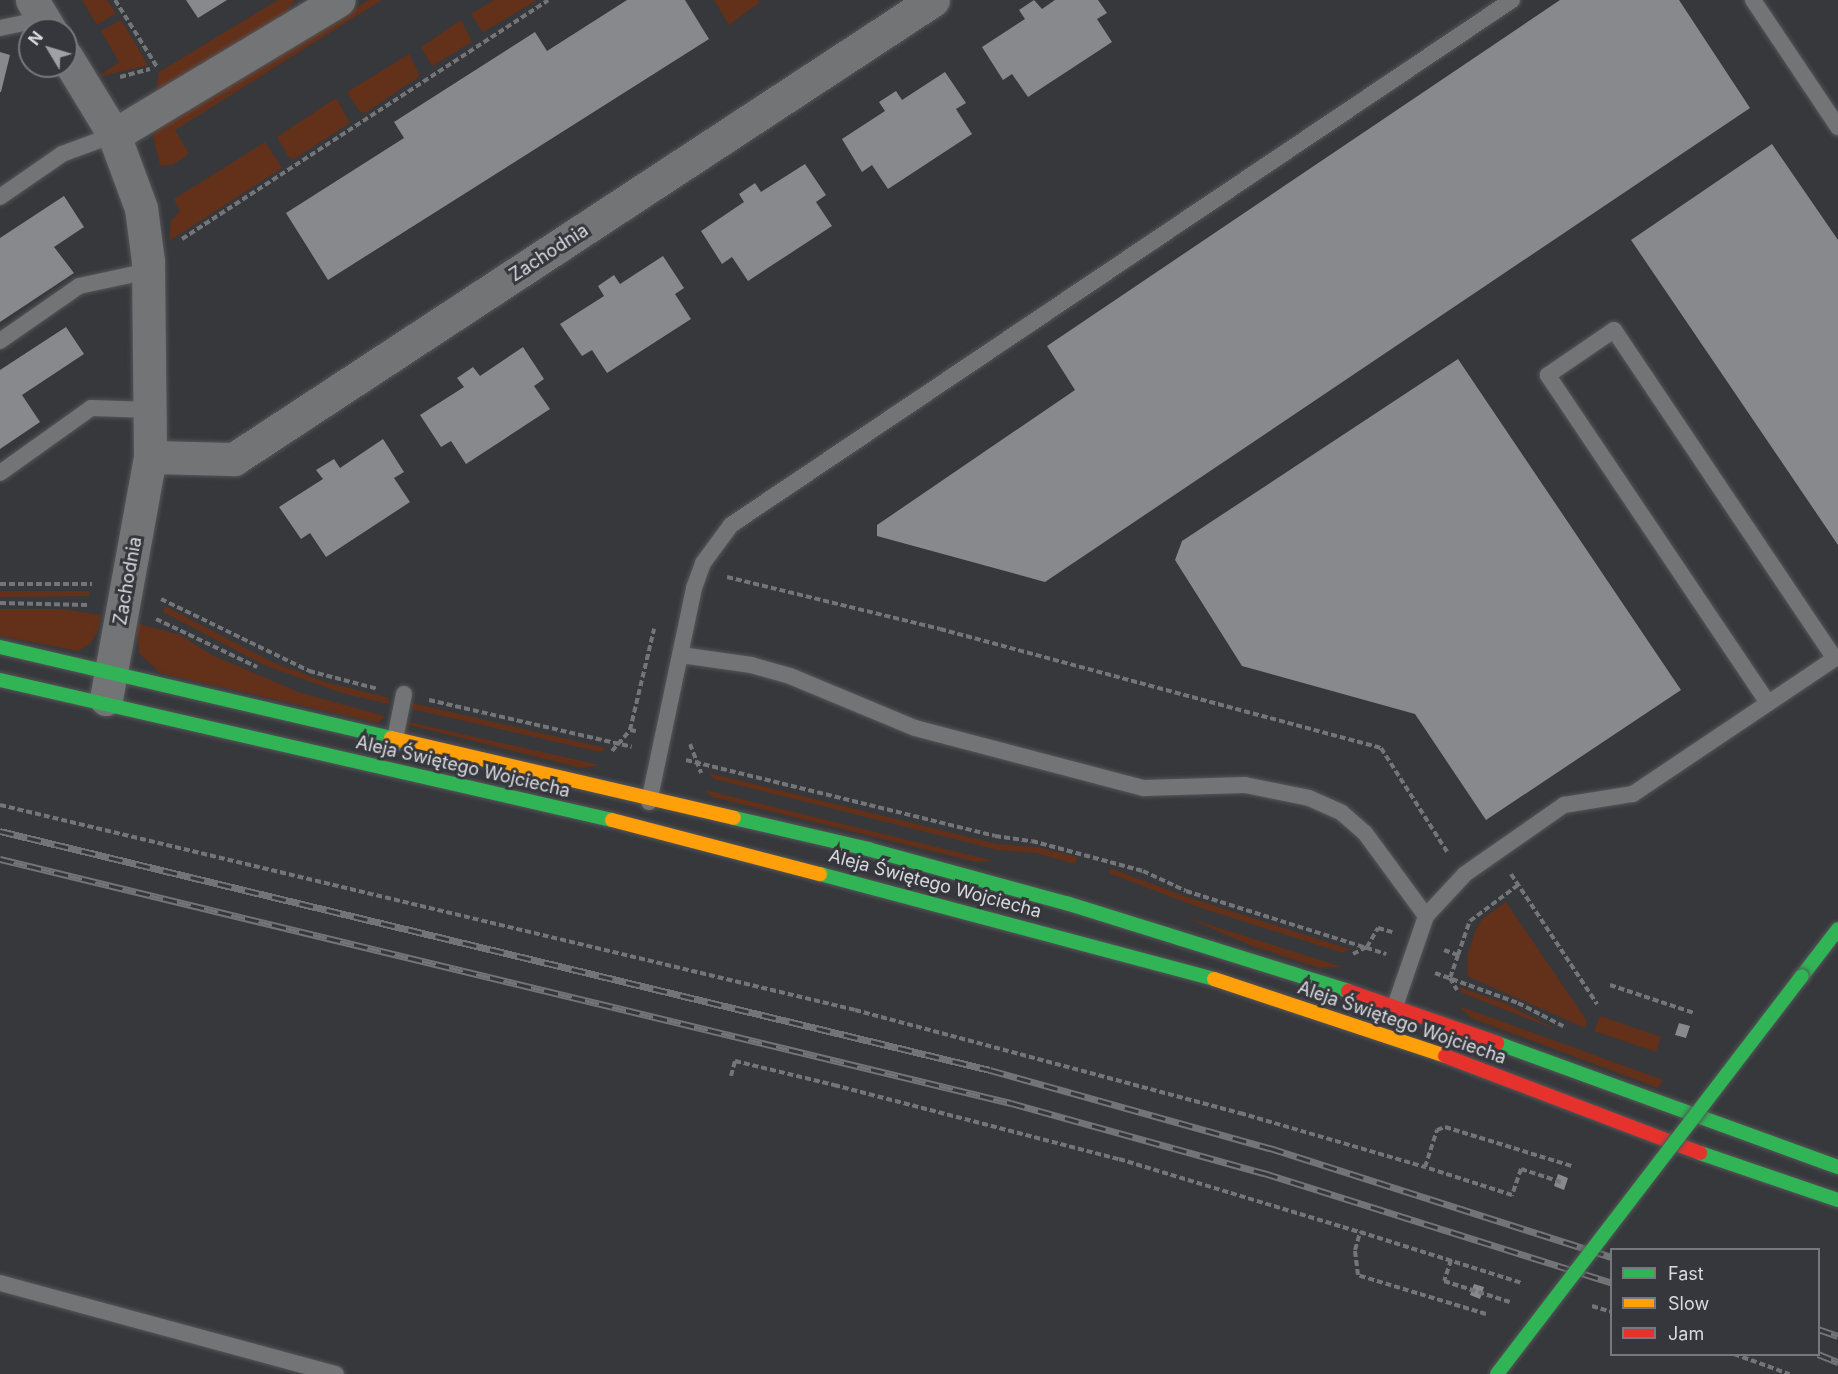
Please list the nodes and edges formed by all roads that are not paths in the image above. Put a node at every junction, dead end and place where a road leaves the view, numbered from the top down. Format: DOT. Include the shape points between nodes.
graph roads {
  1 [pos="339,0"];
  2 [pos="933,0"];
  3 [pos="1512,0"];
  4 [pos="1753,0"];
  5 [pos="42,16"];
  6 [pos="0,28"];
  7 [pos="78,76"];
  8 [pos="1838,128"];
  9 [pos="114,135"];
  10 [pos="0,197"];
  11 [pos="148,266"];
  12 [pos="0,340"];
  13 [pos="152,410"];
  14 [pos="150,457"];
  15 [pos="0,473"];
  16 [pos="0,646"];
  17 [pos="681,655"];
  18 [pos="1836,658"];
  19 [pos="0,680"];
  20 [pos="108,689"];
  21 [pos="404,694"];
  22 [pos="1768,703"];
  23 [pos="396,738"];
  24 [pos="388,768"];
  25 [pos="650,798"];
  26 [pos="643,827"];
  27 [pos="1425,916"];
  28 [pos="1838,929"];
  29 [pos="1395,1006"];
  30 [pos="1386,1033"];
  31 [pos="1838,1167"];
  32 [pos="1838,1200"];
  33 [pos="0,1283"];
  34 [pos="336,1374"];
  35 [pos="1497,1374"];
  1 -- 9 [label="street"];
  2 -- 14 [label="street, Zachodnia" via="234,459"];
  3 -- 17 [label="lane" via="753,508 718,541 700,571"];
  4 -- 8 [label="lane"];
  5 -- 6 [label="lane"];
  7 -- 9 [label="street, Zachodnia"];
  9 -- 10 [label="lane" via="62,154"];
  9 -- 11 [label="street, Zachodnia" via="141,208"];
  11 -- 12 [label="lane" via="79,286"];
  11 -- 13 [label="street, Zachodnia"];
  13 -- 14 [label="street, Zachodnia"];
  13 -- 15 [label="lane" via="91,408"];
  14 -- 20 [label="street, Zachodnia"];
  16 -- 20 [label="street, Aleja Świętego Wojciecha"];
  17 -- 25 [label="lane"];
  17 -- 27 [label="lane" via="751,665 790,676 915,728 1144,788 1245,784 1309,798 1342,813 1365,833"];
  18 -- 22 [label="lane"];
  18 -- 22 [label="lane" via="1614,330 1548,375"];
  19 -- 20 [label="street, Aleja Świętego Wojciecha"];
  20 -- 23 [label="street, Aleja Świętego Wojciecha"];
  20 -- 24 [label="street, Aleja Świętego Wojciecha"];
  21 -- 23 [label="lane"];
  22 -- 27 [label="lane" via="1633,794 1563,805 1451,886"];
  23 -- 24 [label="lane"];
  23 -- 25 [label="street, Aleja Świętego Wojciecha"];
  24 -- 26 [label="street, Aleja Świętego Wojciecha"];
  25 -- 26 [label="lane"];
  25 -- 29 [label="street, Aleja Świętego Wojciecha" via="868,849 1066,903"];
  26 -- 30 [label="street, Aleja Świętego Wojciecha" via="1149,960"];
  27 -- 29 [label="lane"];
  28 -- 35 [label="street, bridge"];
  29 -- 30 [label="lane"];
  29 -- 31 [label="street, Aleja Świętego Wojciecha"];
  30 -- 32 [label="street, Aleja Świętego Wojciecha" via="1764,1177"];
  33 -- 34 [label="lane"];
}
